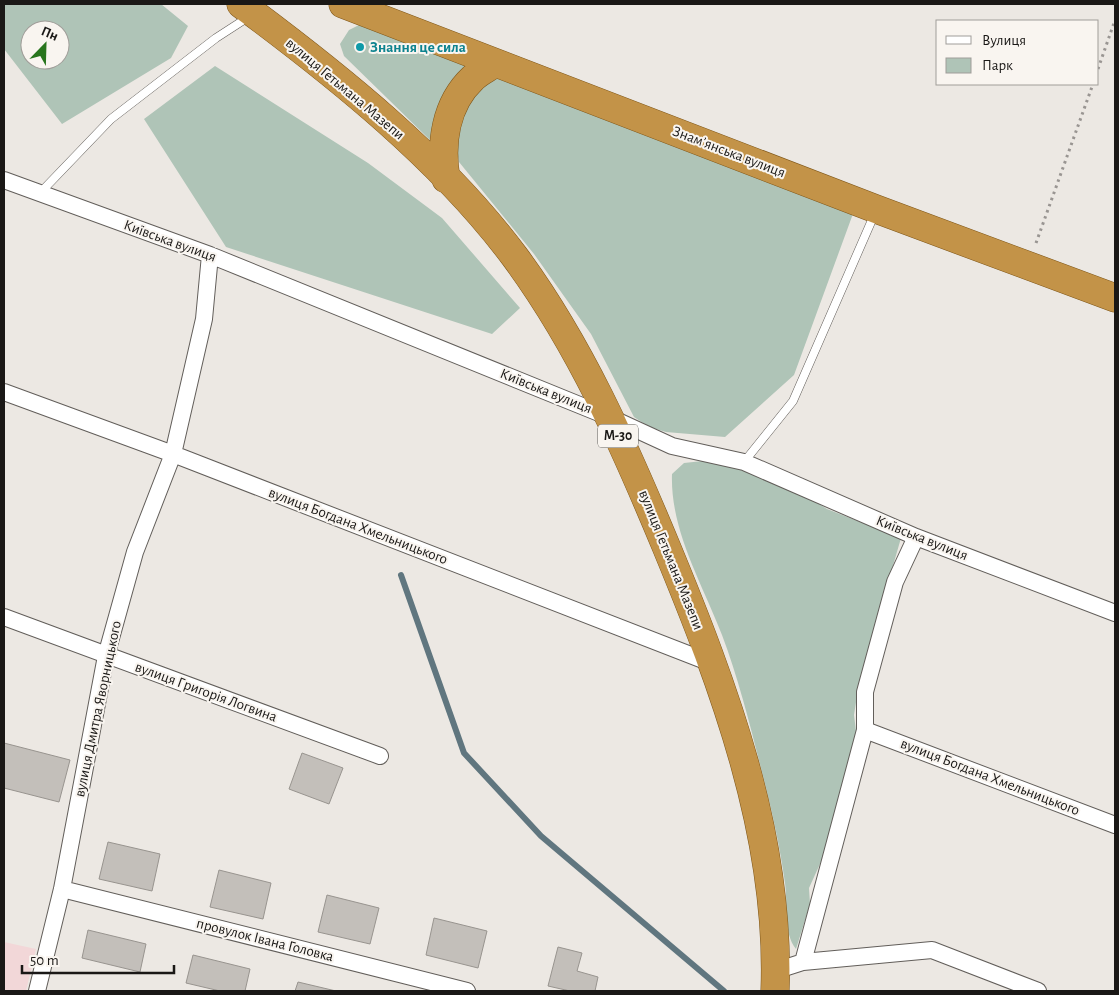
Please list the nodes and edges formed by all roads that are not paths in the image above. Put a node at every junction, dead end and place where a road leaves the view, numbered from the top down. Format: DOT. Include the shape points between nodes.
graph roads {
  1 [pos="343,4"];
  2 [pos="247,8"];
  3 [pos="495,63"];
  4 [pos="446,179"];
  5 [pos="4,180"];
  6 [pos="40,193"];
  7 [pos="876,209"];
  8 [pos="210,255"];
  9 [pos="1115,298"];
  10 [pos="4,392"];
  11 [pos="609,417"];
  12 [pos="173,454"];
  13 [pos="744,462"];
  14 [pos="916,537"];
  15 [pos="1115,613"];
  16 [pos="4,617"];
  17 [pos="106,656"];
  18 [pos="711,663"];
  19 [pos="865,730"];
  20 [pos="380,756"];
  21 [pos="1115,825"];
  22 [pos="62,889"];
  23 [pos="803,962"];
  24 [pos="775,981"];
  25 [pos="37,991"];
  26 [pos="467,991"];
  27 [pos="1038,991"];
  1 -- 3 [label="highway, Знамʼянська вулиця"];
  2 -- 4 [label="highway, вулиця Гетьмана Мазепи / М-30" via="352,92"];
  2 -- 6 [label="lane" via="216,38 111,119"];
  3 -- 4 [label="highway" via="473,78 460,92 451,110 443,143"];
  3 -- 7 [label="highway, Знамʼянська вулиця"];
  4 -- 11 [label="highway, вулиця Гетьмана Мазепи / М-30" via="483,218 539,291 592,378"];
  5 -- 6 [label="street, Київська вулиця"];
  6 -- 8 [label="street, Київська вулиця"];
  7 -- 9 [label="highway, Знамʼянська вулиця"];
  7 -- 13 [label="lane" via="793,401"];
  8 -- 11 [label="street, Київська вулиця"];
  8 -- 12 [label="street, вулиця Дмитра Яворницького" via="204,319"];
  10 -- 12 [label="street, вулиця Богдана Хмельницького"];
  11 -- 13 [label="street, Київська вулиця" via="672,446"];
  11 -- 18 [label="highway, вулиця Гетьмана Мазепи / М-30" via="656,522"];
  12 -- 17 [label="street, вулиця Дмитра Яворницького" via="135,552"];
  12 -- 18 [label="street, вулиця Богдана Хмельницького"];
  13 -- 14 [label="street, Київська вулиця"];
  14 -- 15 [label="street, Київська вулиця"];
  14 -- 19 [label="street" via="895,582 865,692"];
  16 -- 17 [label="street, вулиця Григорія Логвина"];
  17 -- 20 [label="street, вулиця Григорія Логвина"];
  17 -- 22 [label="street, вулиця Дмитра Яворницького"];
  18 -- 24 [label="highway, вулиця Гетьмана Мазепи / М-30" via="746,772 760,831 770,886"];
  19 -- 21 [label="street, вулиця Богдана Хмельницького"];
  19 -- 23 [label="street"];
  22 -- 25 [label="street, вулиця Дмитра Яворницького"];
  22 -- 26 [label="street, провулок Івана Головка"];
  23 -- 24 [label="street"];
  23 -- 27 [label="street" via="932,950"];
}
